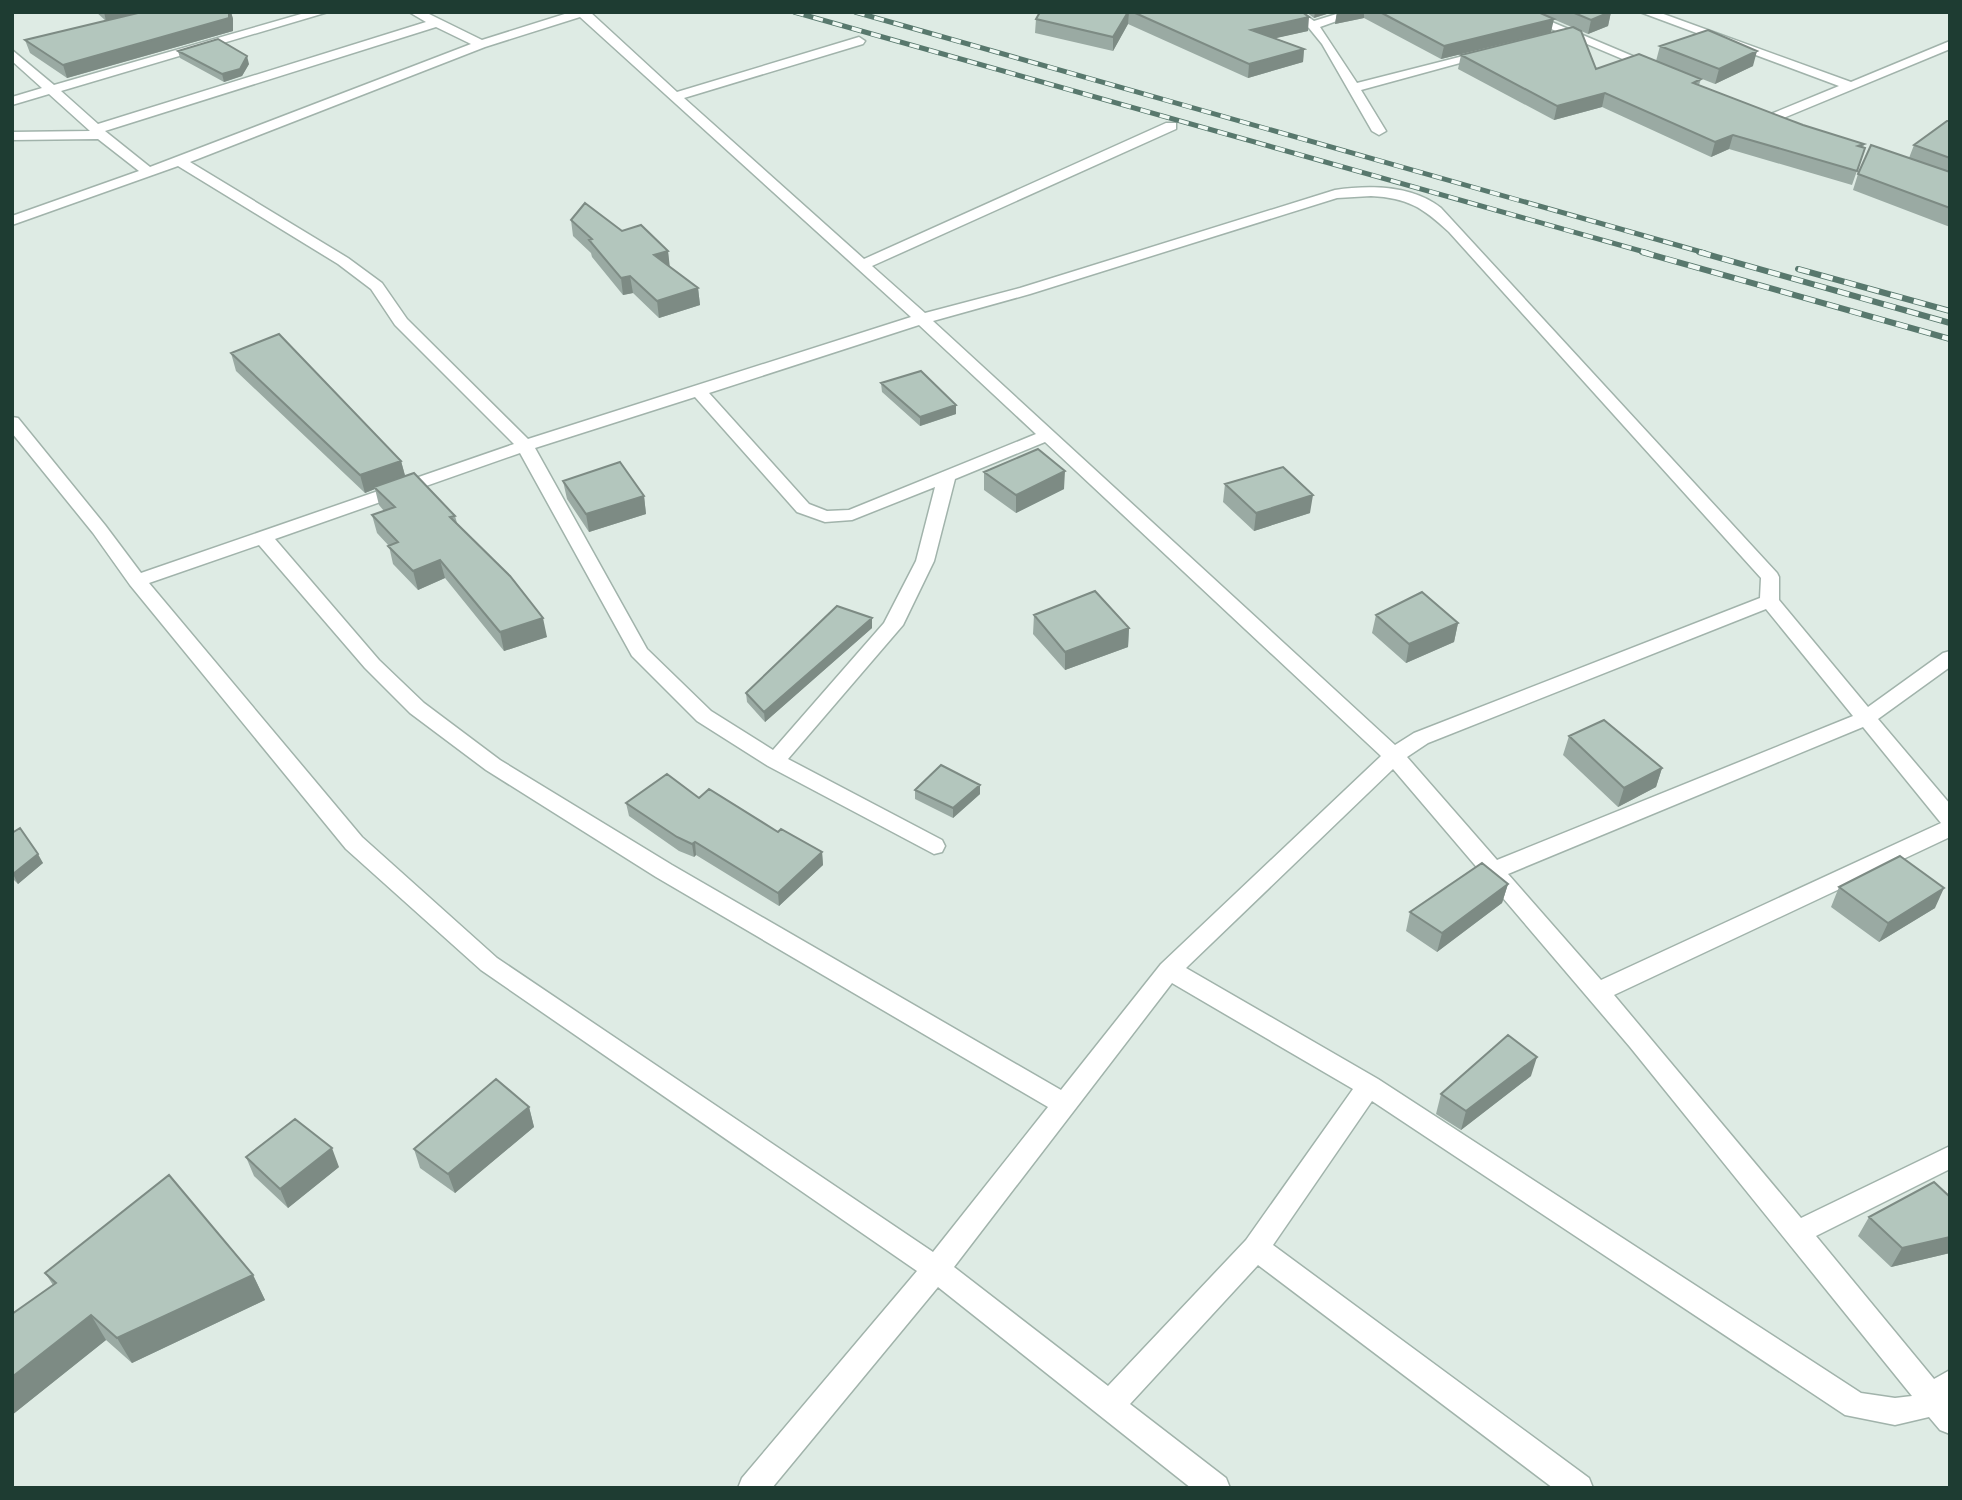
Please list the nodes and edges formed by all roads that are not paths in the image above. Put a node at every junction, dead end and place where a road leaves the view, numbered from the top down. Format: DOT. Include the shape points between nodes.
graph roads {
  1 [pos="322,12"];
  2 [pos="415,12"];
  3 [pos="1292,12"];
  4 [pos="1356,12"];
  5 [pos="1517,12"];
  6 [pos="1646,12"];
  7 [pos="1674,12"];
  8 [pos="583,13"];
  9 [pos="1658,17"];
  10 [pos="436,23"];
  11 [pos="1313,25"];
  12 [pos="1570,34"];
  13 [pos="1543,40"];
  14 [pos="859,41"];
  15 [pos="26,44"];
  16 [pos="481,44"];
  17 [pos="1950,45"];
  18 [pos="12,46"];
  19 [pos="1502,50"];
  20 [pos="12,54"];
  21 [pos="1668,74"];
  22 [pos="1851,86"];
  23 [pos="1354,88"];
  24 [pos="53,90"];
  25 [pos="676,97"];
  26 [pos="12,101"];
  27 [pos="1776,118"];
  28 [pos="1171,126"];
  29 [pos="1379,131"];
  30 [pos="99,132"];
  31 [pos="12,136"];
  32 [pos="179,161"];
  33 [pos="149,172"];
  34 [pos="12,221"];
  35 [pos="863,265"];
  36 [pos="922,319"];
  37 [pos="698,391"];
  38 [pos="12,422"];
  39 [pos="1048,435"];
  40 [pos="525,446"];
  41 [pos="947,475"];
  42 [pos="262,536"];
  43 [pos="137,581"];
  44 [pos="1769,601"];
  45 [pos="1950,657"];
  46 [pos="1866,718"];
  47 [pos="1394,756"];
  48 [pos="775,761"];
  49 [pos="1950,819"];
  50 [pos="1950,828"];
  51 [pos="934,846"];
  52 [pos="1493,871"];
  53 [pos="1169,970"];
  54 [pos="1597,992"];
  55 [pos="1369,1086"];
  56 [pos="1064,1104"];
  57 [pos="1950,1157"];
  58 [pos="1796,1233"];
  59 [pos="1256,1248"];
  60 [pos="936,1269"];
  61 [pos="1944,1401"];
  62 [pos="1110,1405"];
  63 [pos="753,1488"];
  64 [pos="1215,1488"];
  65 [pos="1577,1488"];
  1 -- 24 [label="street"];
  2 -- 10 [label="street"];
  3 -- 11 [label="street"];
  4 -- 11 [label="street"];
  5 -- 12 [label="street"];
  6 -- 9 [label="street"];
  7 -- 9 [label="street"];
  8 -- 16 [label="street"];
  8 -- 25 [label="street"];
  9 -- 22 [label="street"];
  10 -- 16 [label="street"];
  10 -- 30 [label="street"];
  11 -- 23 [label="street"];
  12 -- 13 [label="street"];
  12 -- 21 [label="street"];
  14 -- 25 [label="street"];
  15 -- 18 [label="street"];
  16 -- 32 [label="street"];
  17 -- 22 [label="street"];
  19 -- 23 [label="street"];
  20 -- 24 [label="street"];
  22 -- 27 [label="street"];
  23 -- 29 [label="street"];
  24 -- 26 [label="street"];
  24 -- 30 [label="street"];
  25 -- 35 [label="street"];
  28 -- 35 [label="street"];
  30 -- 31 [label="street"];
  30 -- 33 [label="street"];
  32 -- 33 [label="street"];
  32 -- 40 [label="street" via="377,286 401,322"];
  33 -- 34 [label="street"];
  35 -- 36 [label="street"];
  36 -- 37 [label="street"];
  36 -- 39 [label="street"];
  36 -- 44 [label="street" via="1335,194 1362,189 1404,197 1429,207 1454,229 1761,567 1770,577"];
  37 -- 40 [label="street"];
  37 -- 41 [label="street" via="803,508 825,517 852,515"];
  38 -- 43 [label="street"];
  39 -- 41 [label="street"];
  39 -- 47 [label="street"];
  40 -- 42 [label="street"];
  40 -- 48 [label="street" via="639,652 704,716"];
  41 -- 48 [label="street" via="925,561 893,625"];
  42 -- 43 [label="street"];
  42 -- 56 [label="street" via="372,664 408,699 493,765 664,871"];
  43 -- 60 [label="street" via="354,843 489,964"];
  44 -- 46 [label="street"];
  44 -- 47 [label="street" via="1420,738"];
  45 -- 46 [label="street"];
  46 -- 49 [label="street"];
  46 -- 52 [label="street"];
  47 -- 52 [label="street"];
  47 -- 53 [label="street"];
  48 -- 51 [label="street"];
  50 -- 54 [label="street"];
  52 -- 54 [label="street"];
  53 -- 55 [label="street"];
  53 -- 56 [label="street"];
  54 -- 58 [label="street"];
  55 -- 59 [label="street"];
  55 -- 61 [label="street" via="1855,1405 1890,1414"];
  56 -- 60 [label="street"];
  57 -- 58 [label="street"];
  58 -- 61 [label="street"];
  59 -- 62 [label="street"];
  59 -- 65 [label="street"];
  60 -- 62 [label="street"];
  60 -- 63 [label="street"];
  62 -- 64 [label="street"];
}
